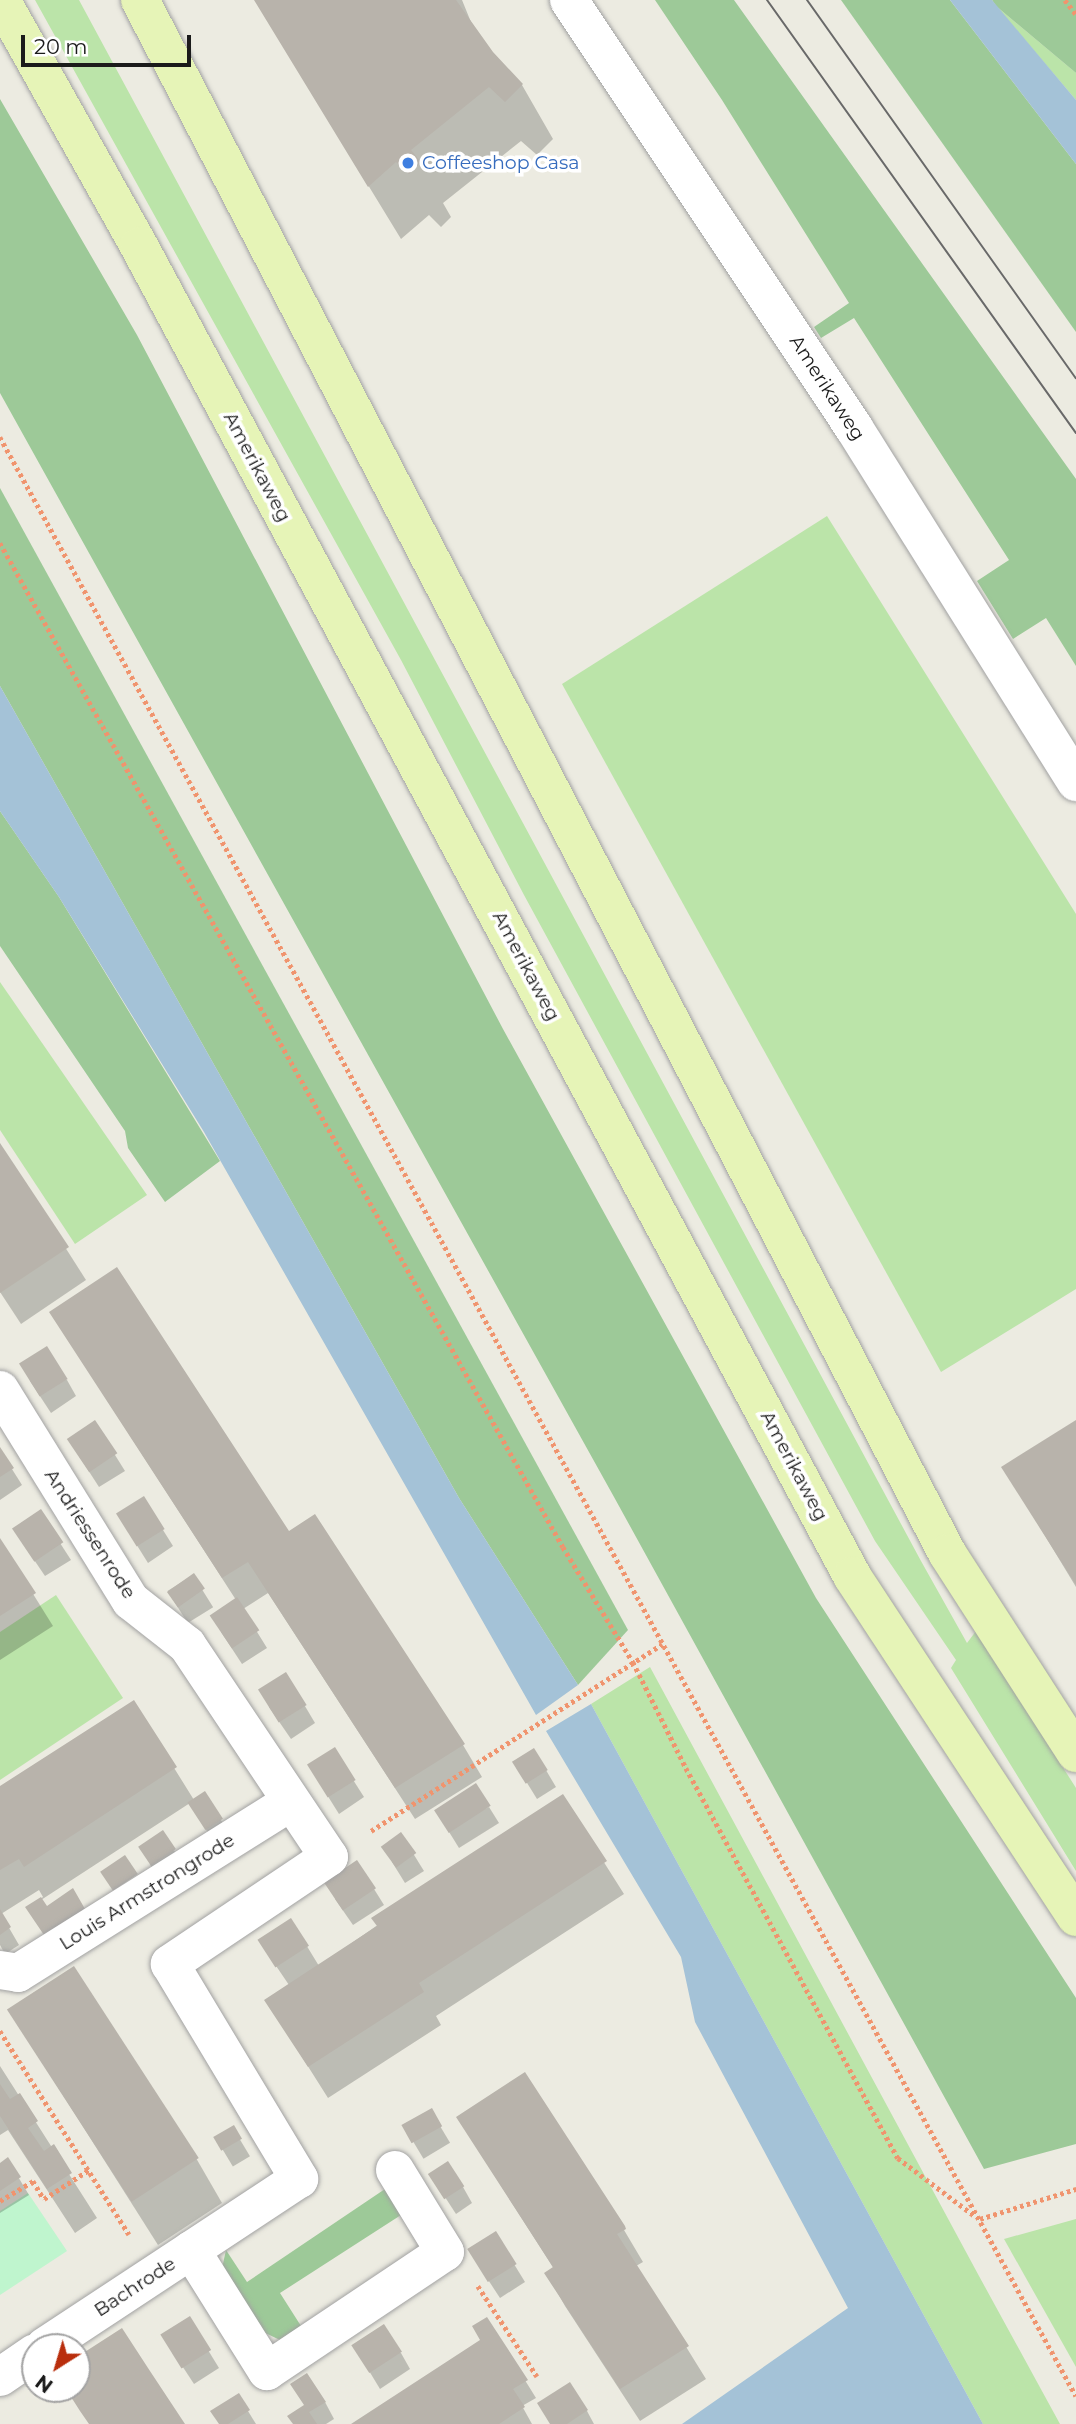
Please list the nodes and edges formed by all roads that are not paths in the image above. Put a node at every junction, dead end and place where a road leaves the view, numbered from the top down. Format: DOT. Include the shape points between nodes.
graph roads {
  1 [pos="1,0"];
  2 [pos="140,0"];
  3 [pos="569,0"];
  4 [pos="1076,782"];
  5 [pos="0,1390"];
  6 [pos="1076,1753"];
  7 [pos="291,1802"];
  8 [pos="329,1857"];
  9 [pos="1076,1917"];
  10 [pos="0,1970"];
  11 [pos="395,2170"];
  12 [pos="191,2250"];
  13 [pos="65,2333"];
  14 [pos="21,2363"];
  15 [pos="0,2377"];
  1 -- 9 [label="main road, Amerikaweg" via="152,271 852,1576"];
  2 -- 6 [label="main road" via="947,1553"];
  3 -- 4 [label="street, Amerikaweg" via="854,428"];
  5 -- 7 [label="street, Andriessenrode" via="131,1601 187,1644"];
  7 -- 8 [label="street, Andriessenrode"];
  7 -- 10 [label="street, Louis Armstrongrode" via="18,1973"];
  8 -- 12 [label="street, Bachrode" via="170,1964 299,2179"];
  11 -- 12 [label="street" via="445,2252 267,2371"];
  12 -- 13 [label="street, Bachrode"];
  14 -- 15 [label="street"];
}
